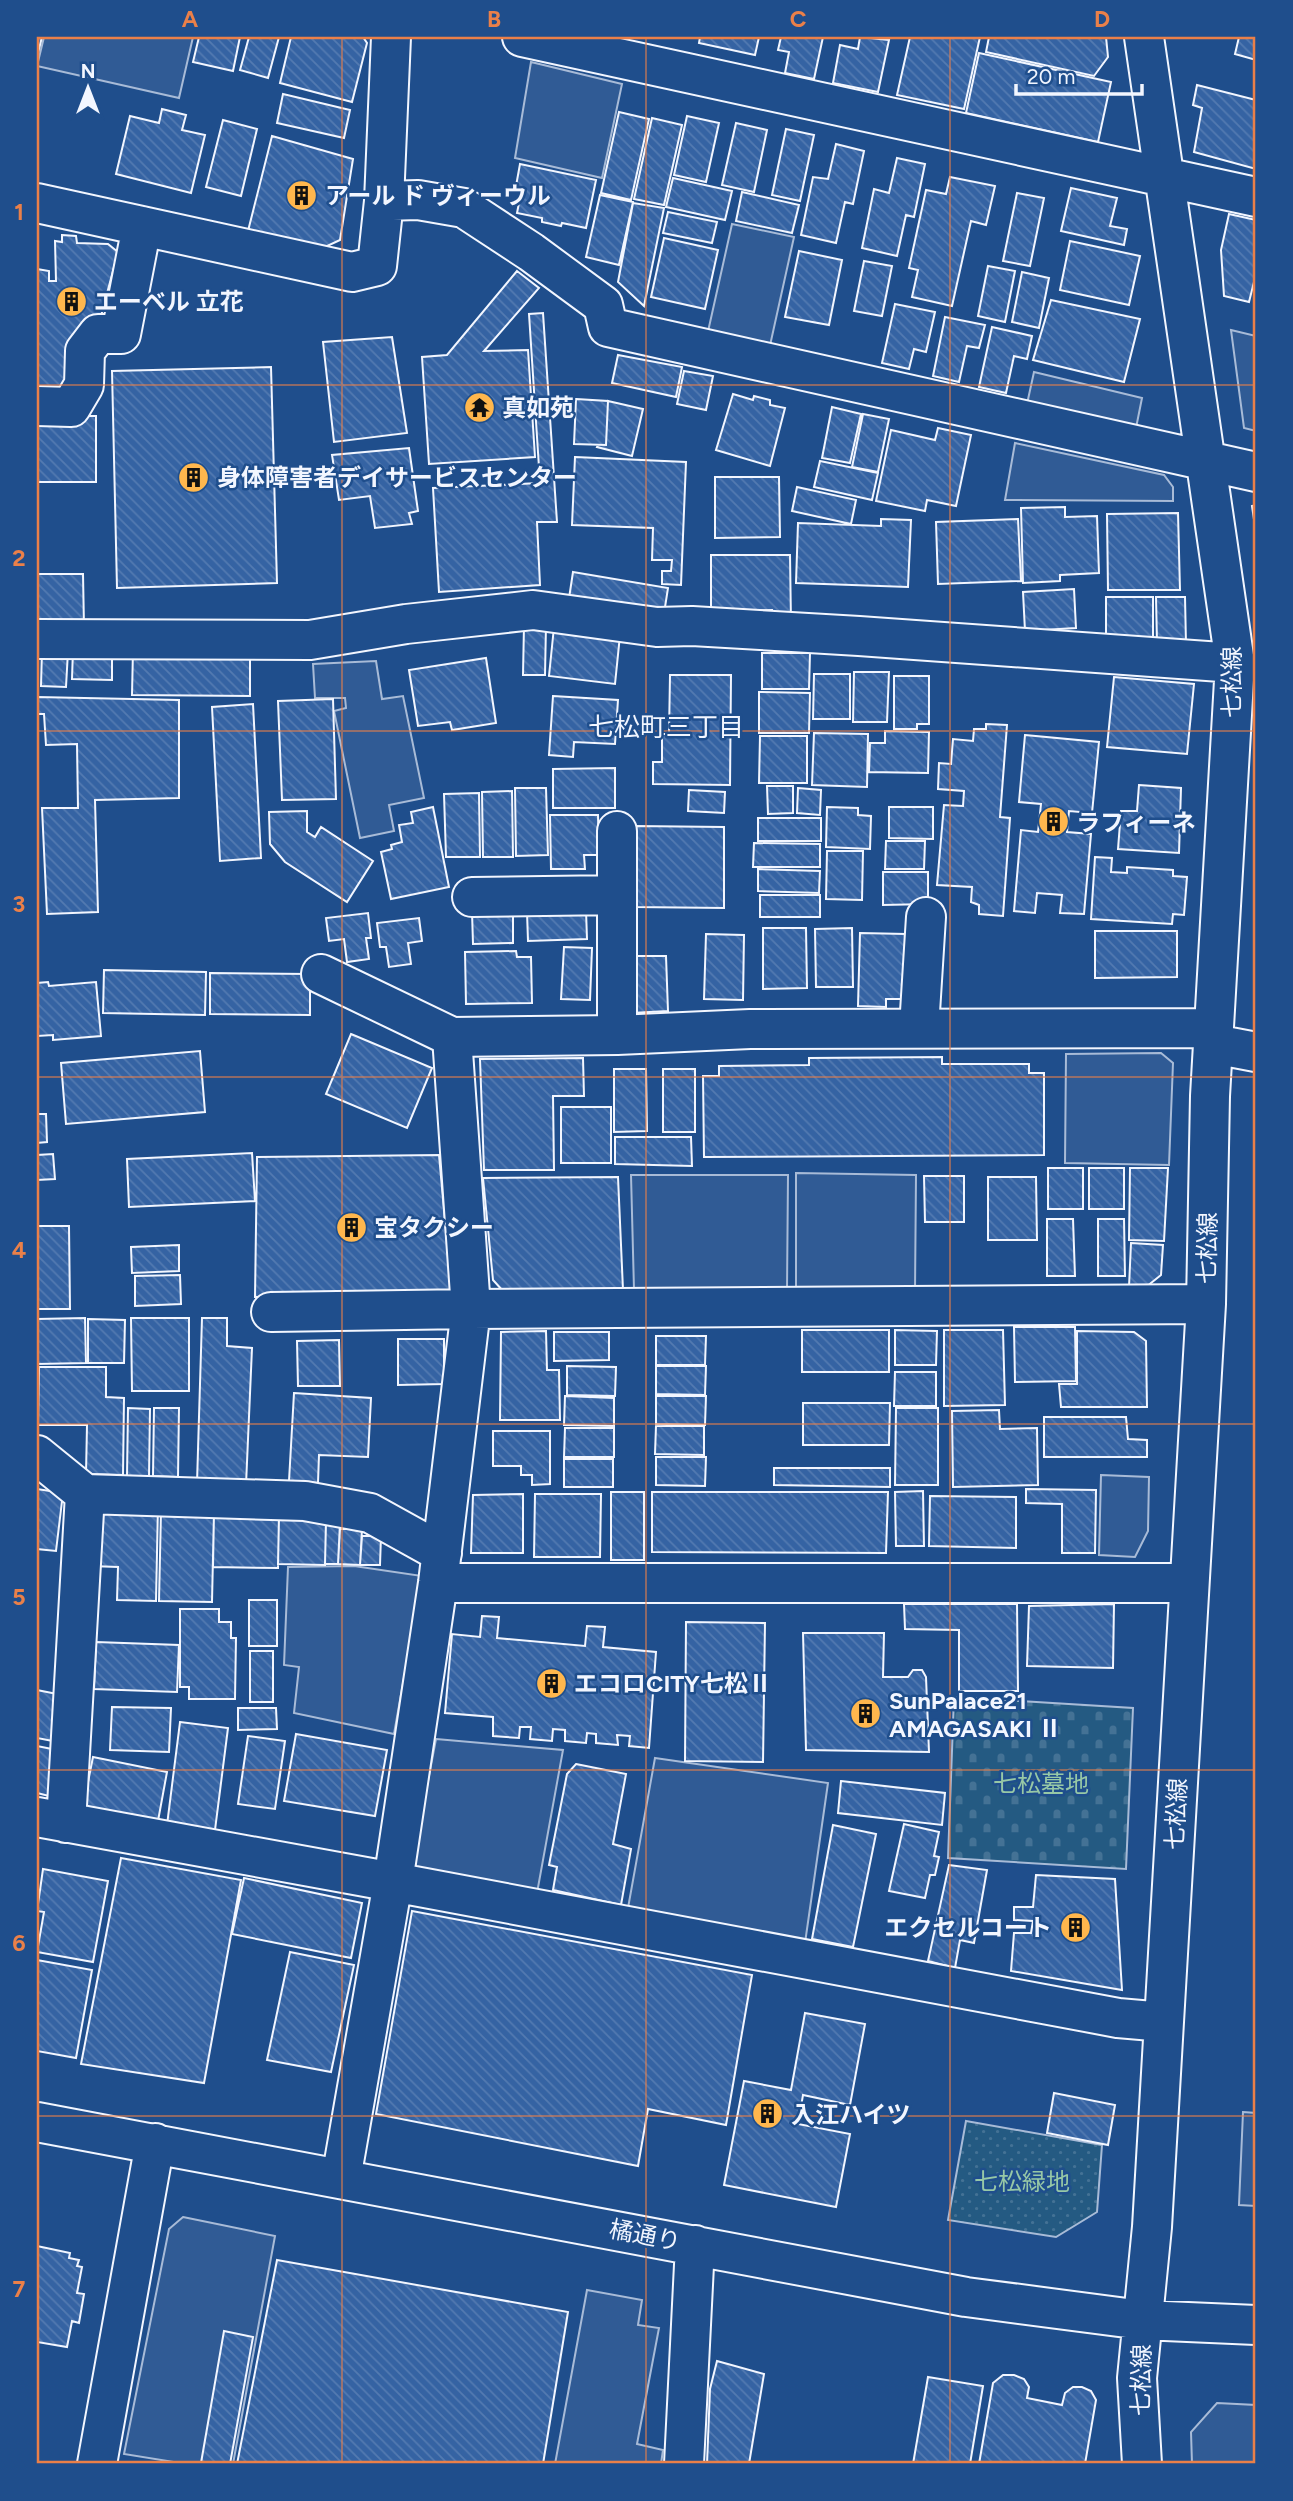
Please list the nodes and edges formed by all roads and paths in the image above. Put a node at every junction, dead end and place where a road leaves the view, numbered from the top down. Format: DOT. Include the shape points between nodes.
graph roads {
  1 [pos="391,37"];
  2 [pos="522,37"];
  3 [pos="1144,37"];
  4 [pos="1164,177"];
  5 [pos="1256,197"];
  6 [pos="384,201"];
  7 [pos="37,203"];
  8 [pos="142,226"];
  9 [pos="37,406"];
  10 [pos="1206,461"];
  11 [pos="1256,472"];
  12 [pos="37,639"];
  13 [pos="1235,663"];
  14 [pos="1243,756"];
  15 [pos="617,831"];
  16 [pos="617,895"];
  17 [pos="472,897"];
  18 [pos="926,917"];
  19 [pos="321,974"];
  20 [pos="919,1028"];
  21 [pos="617,1035"];
  22 [pos="1214,1036"];
  23 [pos="452,1037"];
  24 [pos="1256,1052"];
  25 [pos="1206,1304"];
  26 [pos="471,1308"];
  27 [pos="271,1312"];
  28 [pos="37,1455"];
  29 [pos="85,1494"];
  30 [pos="440,1568"];
  31 [pos="1188,1583"];
  32 [pos="51,1820"];
  33 [pos="393,1882"];
  34 [pos="1164,2022"];
  35 [pos="37,2122"];
  36 [pos="155,2143"];
  37 [pos="341,2179"];
  38 [pos="695,2245"];
  39 [pos="1142,2320"];
  40 [pos="1256,2326"];
  41 [pos="97,2464"];
  42 [pos="684,2464"];
  43 [pos="1142,2464"];
  1 -- 6 [label="street"];
  2 -- 4 [label="street"];
  3 -- 4 [label="street, 七松線"];
  4 -- 5 [label="street"];
  4 -- 10 [label="street, 七松線" via="1210,379"];
  6 -- 8 [label="street" via="377,266 352,272"];
  6 -- 10 [label="street" via="418,200 464,208 603,305 608,327"];
  7 -- 8 [label="street"];
  8 -- 9 [label="street" via="121,334 98,334 85,351 84,385 71,407"];
  10 -- 11 [label="street"];
  10 -- 13 [label="street, 七松線"];
  12 -- 13 [label="street" via="310,640 533,610 657,627"];
  13 -- 14 [label="street, 七松線"];
  14 -- 22 [label="street, 七松線"];
  15 -- 16 [label="street"];
  16 -- 17 [label="street"];
  16 -- 21 [label="street"];
  18 -- 20 [label="street"];
  19 -- 23 [label="street"];
  20 -- 21 [label="street"];
  20 -- 22 [label="street"];
  21 -- 23 [label="street"];
  22 -- 24 [label="street"];
  22 -- 25 [label="street, 七松線"];
  23 -- 26 [label="street"];
  25 -- 26 [label="street"];
  25 -- 31 [label="street, 七松線"];
  26 -- 27 [label="street"];
  26 -- 30 [label="street"];
  28 -- 29 [label="street"];
  29 -- 30 [label="street" via="305,1501 370,1513"];
  29 -- 32 [label="street"];
  30 -- 31 [label="street"];
  30 -- 33 [label="street"];
  31 -- 34 [label="street, 七松線"];
  32 -- 33 [label="street"];
  33 -- 34 [label="street" via="1118,2018"];
  33 -- 37 [label="street"];
  34 -- 39 [label="street, 七松線"];
  35 -- 36 [label="street, 橘通り"];
  36 -- 37 [label="street, 橘通り"];
  36 -- 41 [label="street"];
  37 -- 38 [label="street, 橘通り"];
  38 -- 39 [label="street, 橘通り" via="966,2297"];
  38 -- 42 [label="street"];
  39 -- 40 [label="street, 橘通り"];
  39 -- 43 [label="street, 七松線" via="1138,2378"];
}
